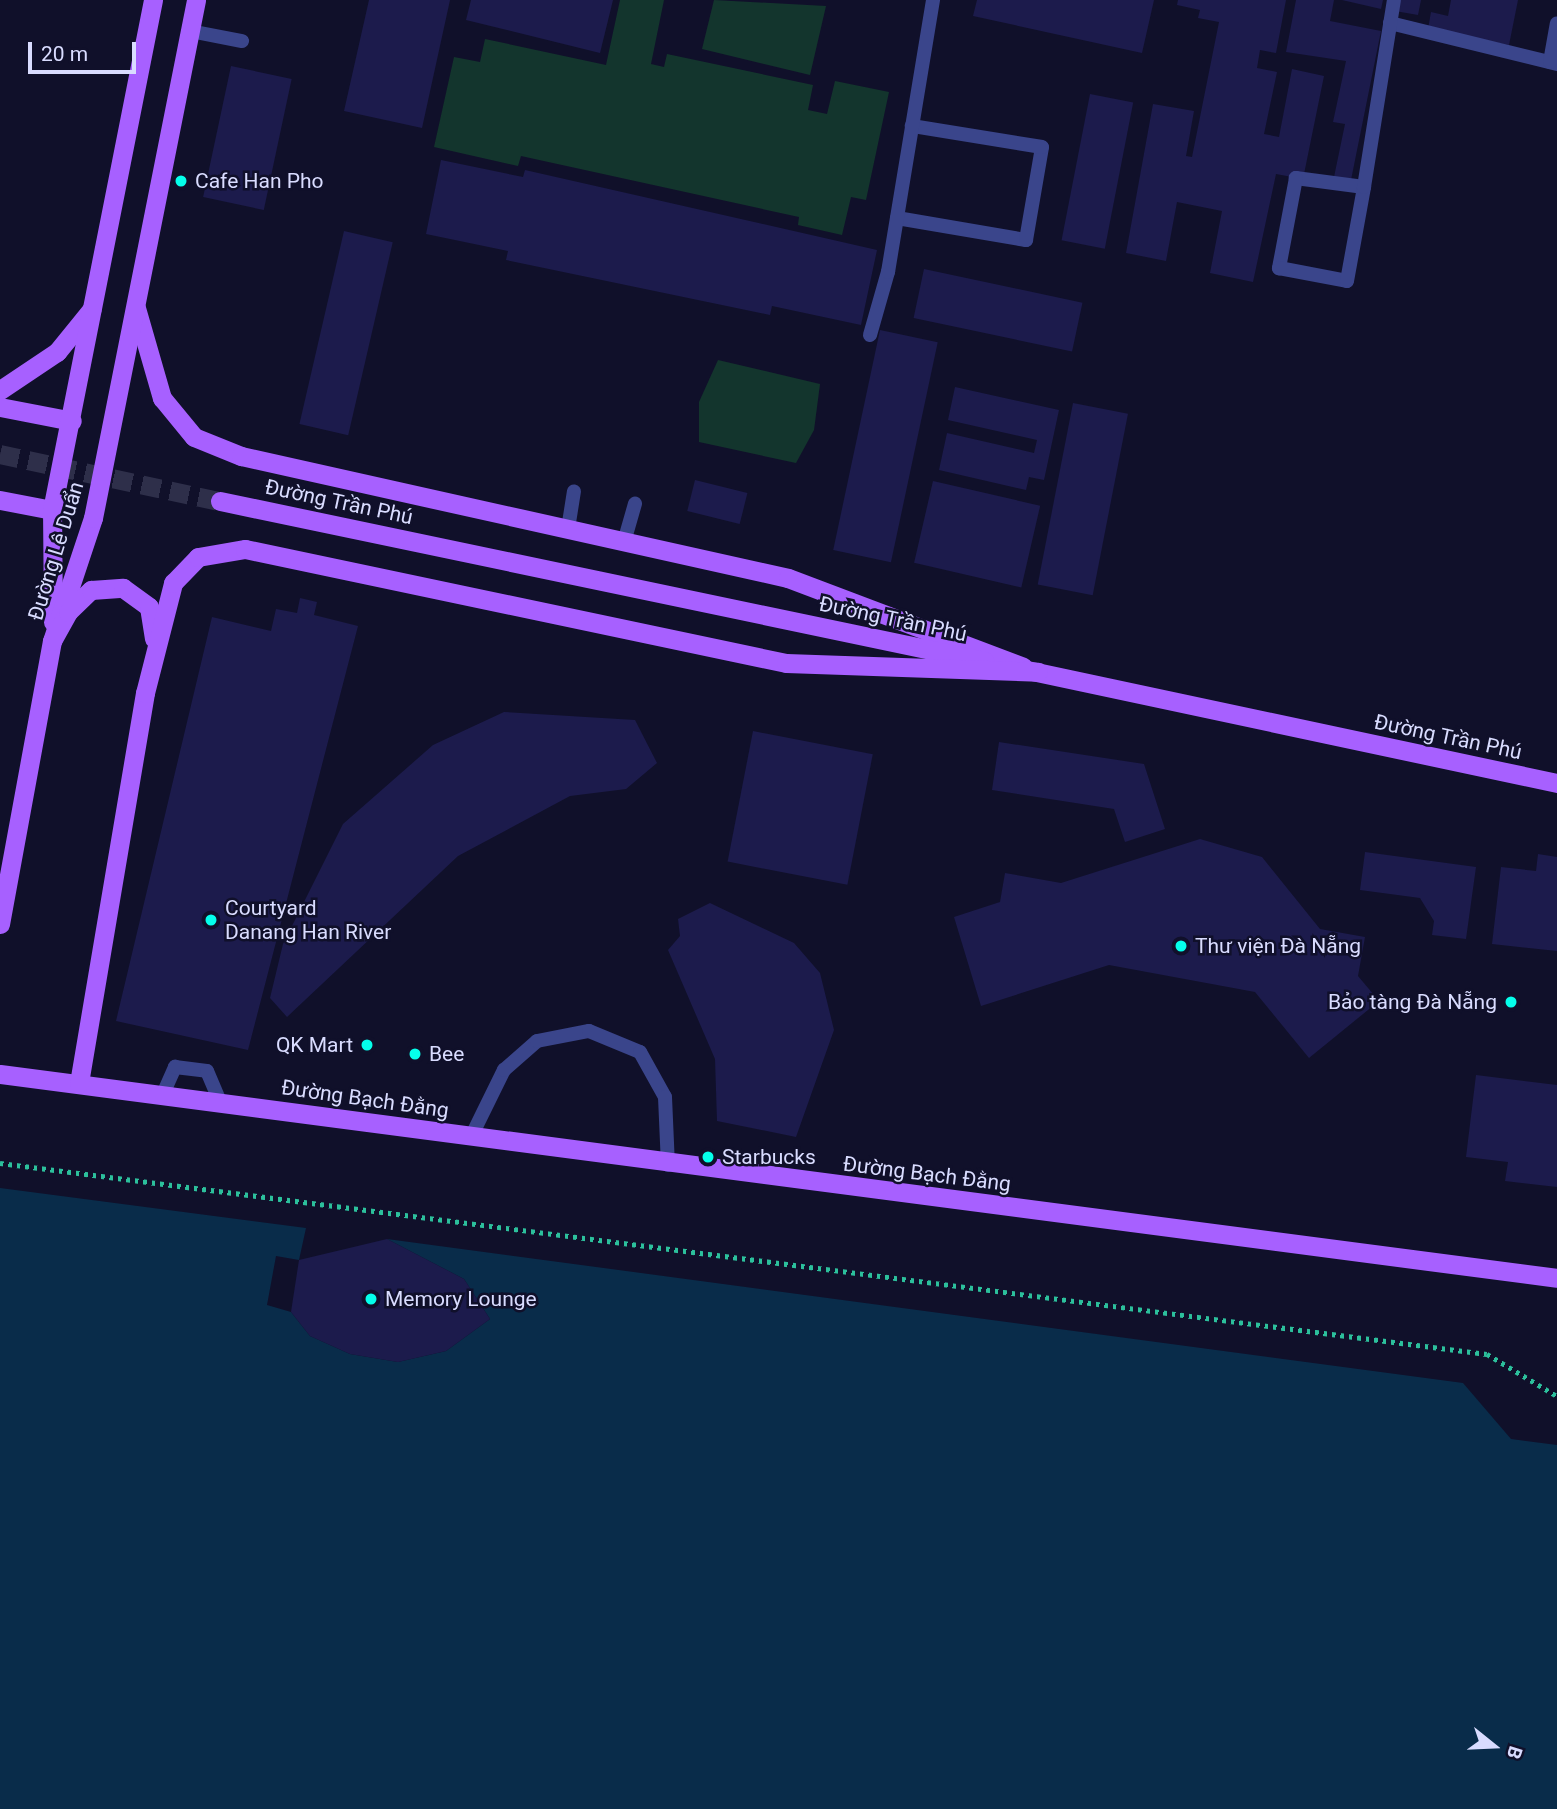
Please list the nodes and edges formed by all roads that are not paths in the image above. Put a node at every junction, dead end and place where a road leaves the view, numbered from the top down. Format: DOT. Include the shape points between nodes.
graph roads {
  1 [pos="153,0"];
  2 [pos="196,0"];
  3 [pos="933,0"];
  4 [pos="1394,0"];
  5 [pos="1390,23"];
  6 [pos="1557,23"];
  7 [pos="190,31"];
  8 [pos="242,41"];
  9 [pos="1553,63"];
  10 [pos="912,126"];
  11 [pos="1364,187"];
  12 [pos="897,218"];
  13 [pos="99,299"];
  14 [pos="136,308"];
  15 [pos="870,335"];
  16 [pos="0,390"];
  17 [pos="0,407"];
  18 [pos="72,421"];
  19 [pos="574,491"];
  20 [pos="0,500"];
  21 [pos="220,501"];
  22 [pos="635,504"];
  23 [pos="52,510"];
  24 [pos="568,529"];
  25 [pos="624,542"];
  26 [pos="52,641"];
  27 [pos="1038,672"];
  28 [pos="145,692"];
  29 [pos="1557,783"];
  30 [pos="0,924"];
  31 [pos="0,1074"];
  32 [pos="79,1083"];
  33 [pos="163,1094"];
  34 [pos="220,1102"];
  35 [pos="471,1137"];
  36 [pos="668,1164"];
  37 [pos="1557,1278"];
  1 -- 13 [label="main road, Đường Lê Duẩn"];
  2 -- 7 [label="main road, Đường Lê Duẩn"];
  3 -- 10 [label="street"];
  4 -- 5 [label="street"];
  5 -- 9 [label="street"];
  5 -- 11 [label="street"];
  6 -- 9 [label="street"];
  7 -- 8 [label="street"];
  7 -- 14 [label="main road, Đường Lê Duẩn"];
  10 -- 12 [label="street"];
  10 -- 12 [label="street" via="1042,147 1026,240"];
  11 -- 11 [label="street" via="1347,281 1279,268 1296,178"];
  12 -- 15 [label="street"];
  13 -- 16 [label="main road" via="57,352"];
  13 -- 18 [label="main road, Đường Lê Duẩn"];
  14 -- 24 [label="main road" via="162,398 194,437 241,456"];
  14 -- 26 [label="main road, Đường Lê Duẩn" via="93,518"];
  17 -- 18 [label="main road"];
  18 -- 23 [label="main road, Đường Lê Duẩn"];
  19 -- 24 [label="street"];
  20 -- 23 [label="main road"];
  21 -- 27 [label="main road, Đường Trần Phú"];
  22 -- 25 [label="street"];
  23 -- 26 [label="main road, Đường Lê Duẩn"];
  24 -- 25 [label="main road"];
  25 -- 27 [label="main road" via="788,578"];
  26 -- 28 [label="main road" via="68,612 91,590 109,586 139,597 149,607 155,632"];
  26 -- 30 [label="main road"];
  27 -- 28 [label="main road" via="786,663 245,550 219,550 198,557 173,583"];
  27 -- 29 [label="main road, Đường Trần Phú"];
  28 -- 32 [label="main road"];
  31 -- 32 [label="main road, Đường Bạch Đằng"];
  32 -- 33 [label="main road, Đường Bạch Đằng"];
  33 -- 34 [label="main road, Đường Bạch Đằng"];
  33 -- 34 [label="street" via="175,1067 207,1070"];
  34 -- 35 [label="main road, Đường Bạch Đằng"];
  35 -- 36 [label="main road, Đường Bạch Đằng"];
  35 -- 36 [label="street" via="504,1070 537,1041 589,1031 640,1052 665,1097"];
  36 -- 37 [label="main road, Đường Bạch Đằng"];
}
